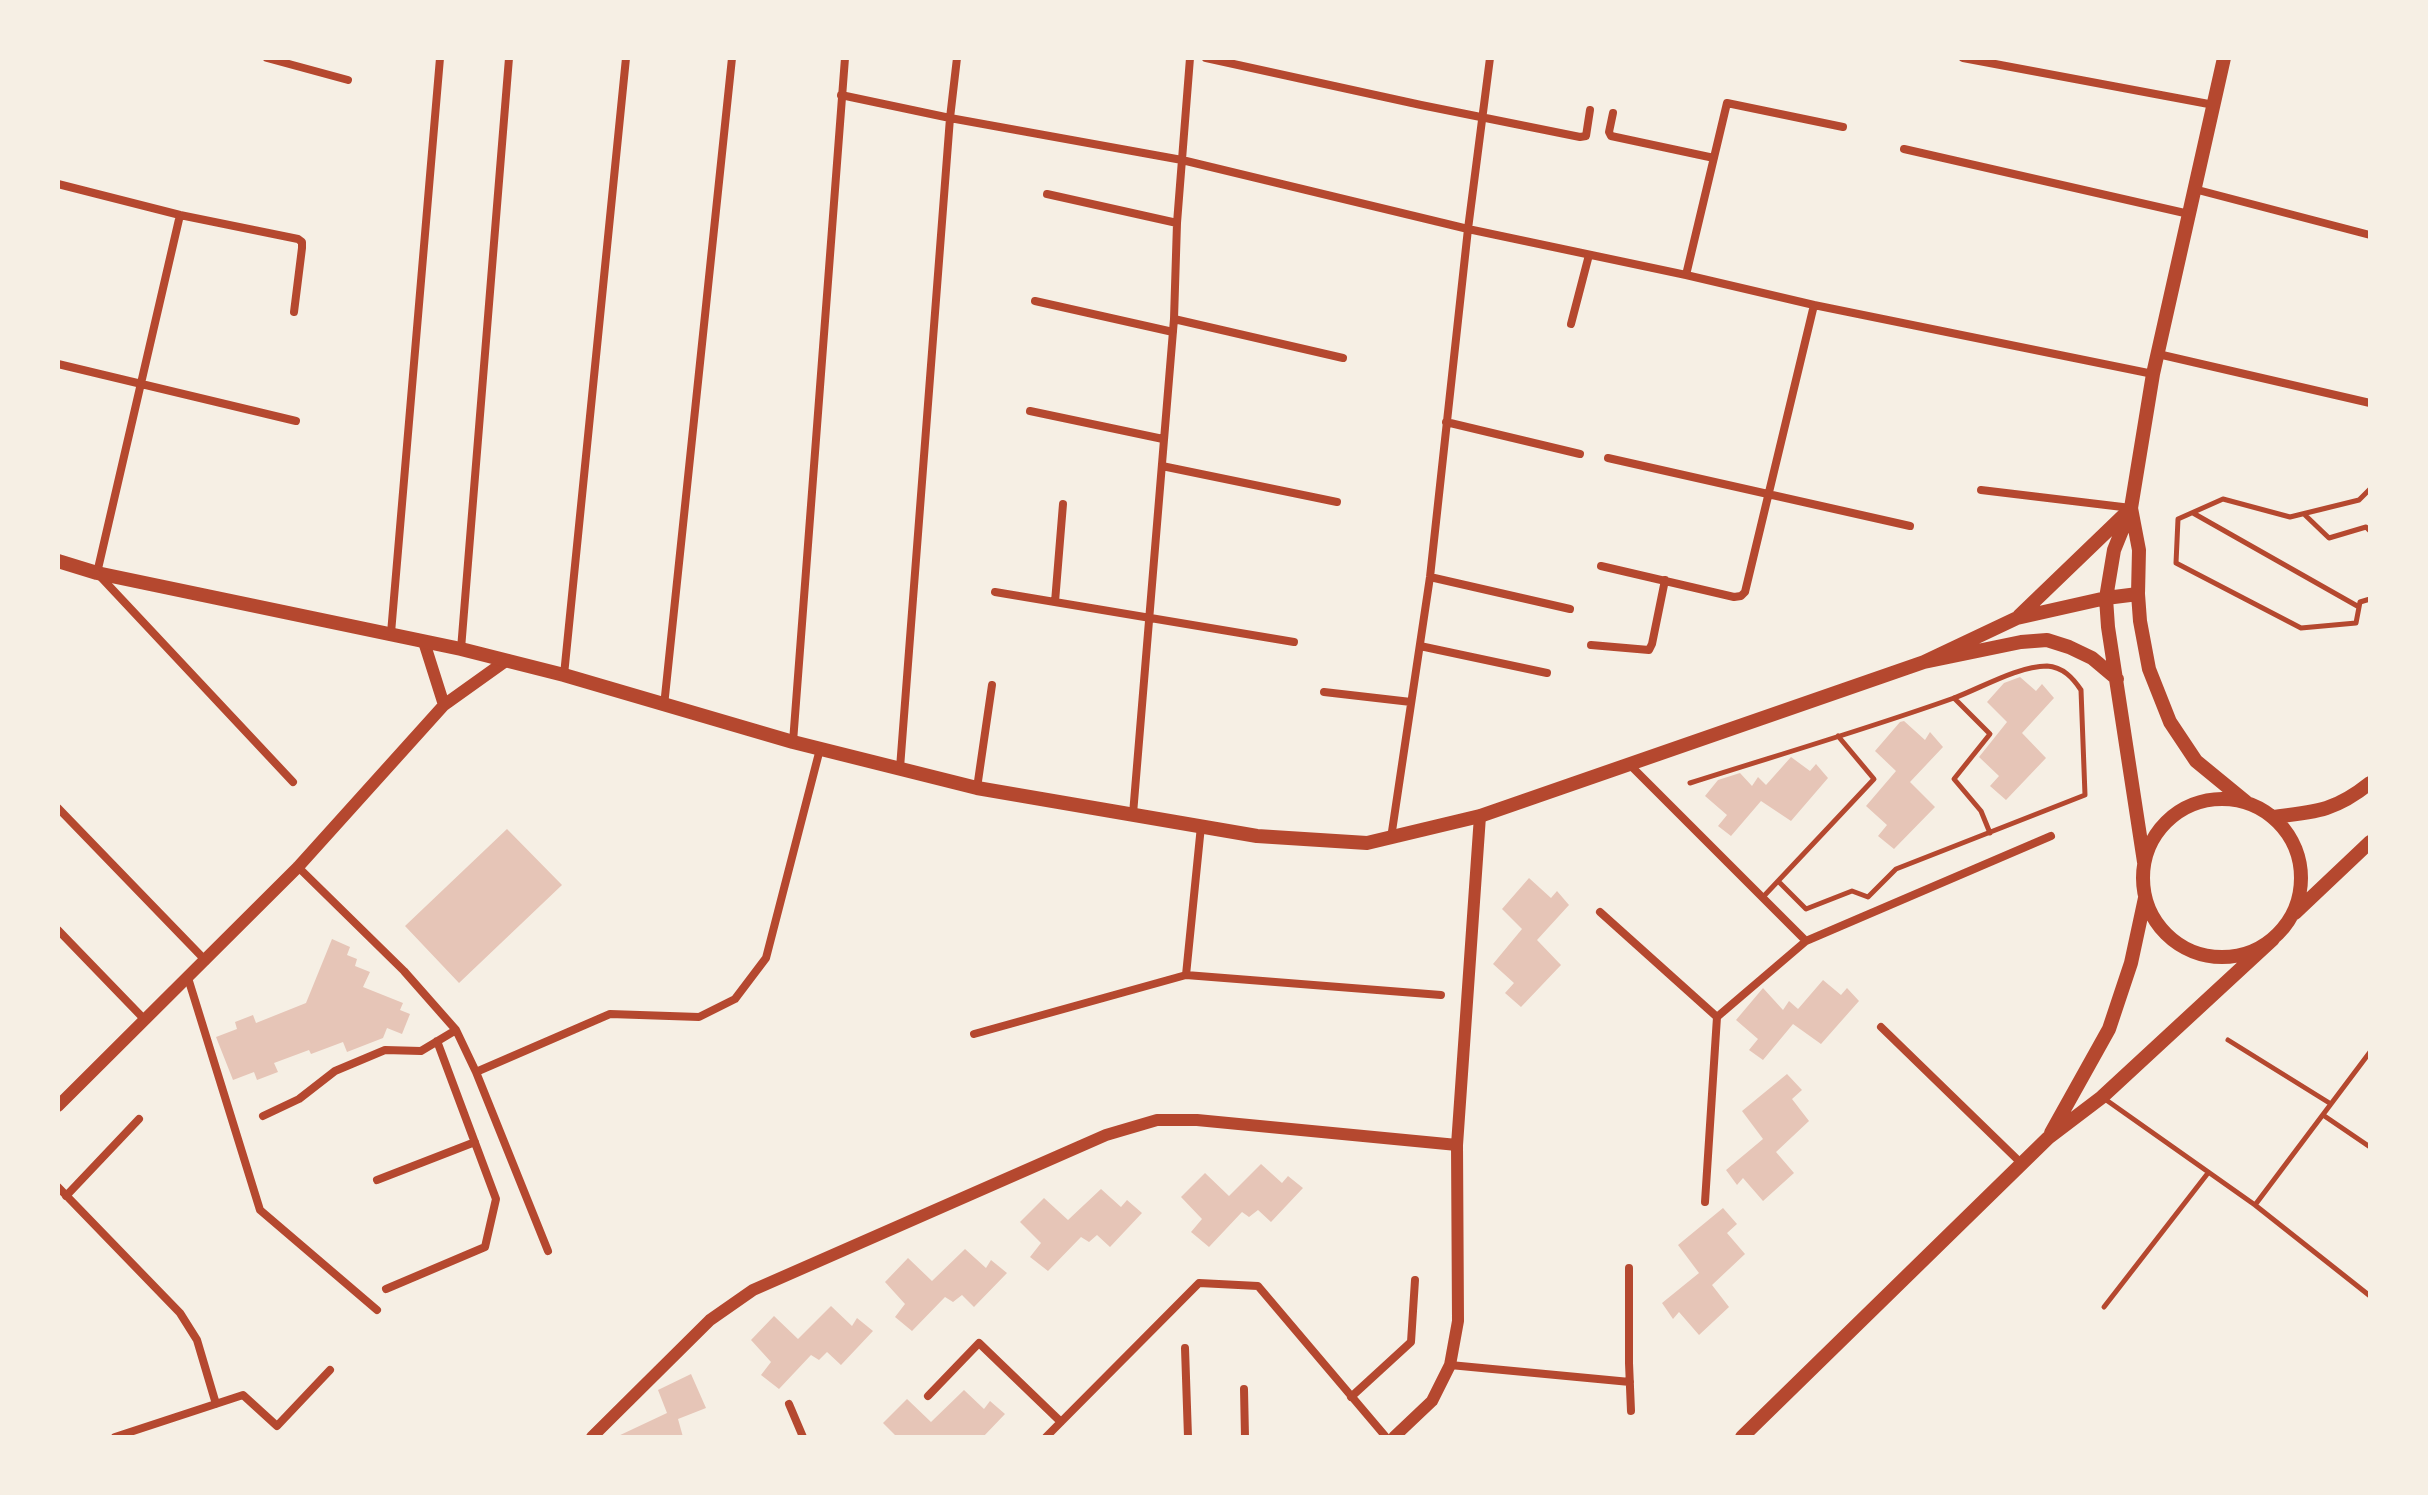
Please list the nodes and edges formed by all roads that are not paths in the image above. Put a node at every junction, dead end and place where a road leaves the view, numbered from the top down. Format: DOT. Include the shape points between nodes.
graph roads {
  1 [pos="267,58"];
  2 [pos="440,58"];
  3 [pos="509,58"];
  4 [pos="626,58"];
  5 [pos="732,58"];
  6 [pos="845,58"];
  7 [pos="957,58"];
  8 [pos="1190,58"];
  9 [pos="1206,58"];
  10 [pos="1490,58"];
  11 [pos="1963,58"];
  12 [pos="2224,58"];
  13 [pos="348,80"];
  14 [pos="841,95"];
  15 [pos="2214,105"];
  16 [pos="1590,110"];
  17 [pos="1613,113"];
  18 [pos="1482,117"];
  19 [pos="950,118"];
  20 [pos="1843,127"];
  21 [pos="1904,149"];
  22 [pos="1714,158"];
  23 [pos="1182,160"];
  24 [pos="58,184"];
  25 [pos="2194,189"];
  26 [pos="1047,194"];
  27 [pos="2189,214"];
  28 [pos="180,215"];
  29 [pos="1177,223"];
  30 [pos="1468,229"];
  31 [pos="2370,235"];
  32 [pos="1589,255"];
  33 [pos="1686,275"];
  34 [pos="1035,301"];
  35 [pos="1814,305"];
  36 [pos="294,312"];
  37 [pos="1174,319"];
  38 [pos="1571,324"];
  39 [pos="1173,332"];
  40 [pos="2158,354"];
  41 [pos="1343,358"];
  42 [pos="58,364"];
  43 [pos="2153,374"];
  44 [pos="140,385"];
  45 [pos="2370,403"];
  46 [pos="1030,411"];
  47 [pos="296,421"];
  48 [pos="1446,422"];
  49 [pos="1163,439"];
  50 [pos="1580,454"];
  51 [pos="1608,458"];
  52 [pos="1162,466"];
  53 [pos="2370,489"];
  54 [pos="1981,490"];
  55 [pos="1767,494"];
  56 [pos="1337,502"];
  57 [pos="1063,504"];
  58 [pos="2131,508"];
  59 [pos="2192,512"];
  60 [pos="2304,514"];
  61 [pos="1910,526"];
  62 [pos="2370,531"];
  63 [pos="58,561"];
  64 [pos="1601,566"];
  65 [pos="97,573"];
  66 [pos="1430,577"];
  67 [pos="1665,580"];
  68 [pos="995,592"];
  69 [pos="2138,594"];
  70 [pos="2106,598"];
  71 [pos="2370,599"];
  72 [pos="1055,602"];
  73 [pos="2359,607"];
  74 [pos="1570,609"];
  75 [pos="1149,617"];
  76 [pos="2017,618"];
  77 [pos="391,633"];
  78 [pos="424,642"];
  79 [pos="1294,642"];
  80 [pos="1591,645"];
  81 [pos="1420,646"];
  82 [pos="461,649"];
  83 [pos="507,660"];
  84 [pos="1924,662"];
  85 [pos="1547,673"];
  86 [pos="564,675"];
  87 [pos="2117,679"];
  88 [pos="992,685"];
  89 [pos="1324,692"];
  90 [pos="1954,698"];
  91 [pos="1411,702"];
  92 [pos="444,705"];
  93 [pos="664,706"];
  94 [pos="1838,736"];
  95 [pos="793,742"];
  96 [pos="820,749"];
  97 [pos="1630,765"];
  98 [pos="900,768"];
  99 [pos="293,782"];
  100 [pos="1690,783"];
  101 [pos="2370,783"];
  102 [pos="977,788"];
  103 [pos="2247,802"];
  104 [pos="58,808"];
  105 [pos="1133,814"];
  106 [pos="1480,816"];
  107 [pos="2273,817"];
  108 [pos="1201,826"];
  109 [pos="1990,833"];
  110 [pos="2051,836"];
  111 [pos="1391,838"];
  112 [pos="2370,842"];
  113 [pos="2144,862"];
  114 [pos="298,867"];
  115 [pos="1778,881"];
  116 [pos="1763,897"];
  117 [pos="2145,897"];
  118 [pos="1600,912"];
  119 [pos="2292,916"];
  120 [pos="58,930"];
  121 [pos="2273,939"];
  122 [pos="1806,941"];
  123 [pos="206,961"];
  124 [pos="1186,975"];
  125 [pos="188,978"];
  126 [pos="1441,995"];
  127 [pos="1717,1017"];
  128 [pos="145,1020"];
  129 [pos="1881,1027"];
  130 [pos="456,1030"];
  131 [pos="974,1034"];
  132 [pos="2228,1040"];
  133 [pos="437,1041"];
  134 [pos="2370,1052"];
  135 [pos="476,1072"];
  136 [pos="2102,1097"];
  137 [pos="2331,1104"];
  138 [pos="58,1106"];
  139 [pos="2323,1115"];
  140 [pos="263,1116"];
  141 [pos="139,1119"];
  142 [pos="2048,1138"];
  143 [pos="475,1142"];
  144 [pos="1457,1145"];
  145 [pos="2370,1147"];
  146 [pos="2022,1164"];
  147 [pos="2208,1173"];
  148 [pos="377,1180"];
  149 [pos="58,1187"];
  150 [pos="66,1196"];
  151 [pos="1705,1202"];
  152 [pos="2255,1205"];
  153 [pos="548,1251"];
  154 [pos="1629,1268"];
  155 [pos="1415,1280"];
  156 [pos="386,1289"];
  157 [pos="2370,1296"];
  158 [pos="2104,1307"];
  159 [pos="377,1310"];
  160 [pos="1185,1348"];
  161 [pos="1450,1365"];
  162 [pos="330,1370"];
  163 [pos="1630,1382"];
  164 [pos="1244,1389"];
  165 [pos="928,1396"];
  166 [pos="1351,1397"];
  167 [pos="216,1404"];
  168 [pos="789,1404"];
  169 [pos="1631,1411"];
  170 [pos="1061,1422"];
  171 [pos="115,1437"];
  172 [pos="592,1437"];
  173 [pos="803,1437"];
  174 [pos="1046,1437"];
  175 [pos="1188,1437"];
  176 [pos="1245,1437"];
  177 [pos="1386,1437"];
  178 [pos="1394,1437"];
  179 [pos="1742,1437"];
  1 -- 13 [label="street"];
  2 -- 77 [label="street"];
  3 -- 82 [label="street"];
  4 -- 86 [label="street"];
  5 -- 93 [label="street"];
  6 -- 14 [label="street"];
  7 -- 19 [label="street"];
  8 -- 23 [label="street"];
  9 -- 18 [label="street"];
  10 -- 18 [label="street"];
  11 -- 15 [label="street"];
  12 -- 15 [label="main road"];
  14 -- 19 [label="street"];
  14 -- 95 [label="street"];
  15 -- 25 [label="main road"];
  16 -- 18 [label="street" via="1586,136 1580,137"];
  17 -- 22 [label="street" via="1611,136"];
  18 -- 30 [label="street"];
  19 -- 23 [label="street"];
  19 -- 98 [label="street"];
  20 -- 22 [label="street" via="1731,102"];
  21 -- 27 [label="street"];
  22 -- 33 [label="street"];
  23 -- 29 [label="street"];
  23 -- 30 [label="street"];
  24 -- 28 [label="street"];
  25 -- 27 [label="main road"];
  25 -- 31 [label="street"];
  26 -- 29 [label="street"];
  27 -- 40 [label="main road"];
  28 -- 36 [label="street" via="302,242"];
  28 -- 44 [label="street"];
  29 -- 37 [label="street"];
  30 -- 32 [label="street"];
  30 -- 48 [label="street"];
  32 -- 33 [label="street"];
  32 -- 38 [label="street"];
  33 -- 35 [label="street"];
  34 -- 39 [label="street"];
  35 -- 43 [label="street"];
  35 -- 55 [label="street"];
  37 -- 39 [label="street"];
  37 -- 41 [label="street"];
  39 -- 49 [label="street"];
  40 -- 43 [label="main road"];
  40 -- 45 [label="street"];
  42 -- 44 [label="street"];
  43 -- 58 [label="main road"];
  44 -- 47 [label="street"];
  44 -- 65 [label="street"];
  46 -- 49 [label="street"];
  48 -- 50 [label="street"];
  48 -- 66 [label="street"];
  49 -- 52 [label="street"];
  51 -- 55 [label="street"];
  52 -- 56 [label="street"];
  52 -- 75 [label="street"];
  53 -- 60 [label="lane" via="2359,500"];
  54 -- 58 [label="street"];
  55 -- 61 [label="street"];
  55 -- 67 [label="street" via="1741,596"];
  57 -- 72 [label="street"];
  58 -- 69 [label="main road" via="2139,550"];
  58 -- 70 [label="main road" via="2114,550"];
  58 -- 76 [label="main road"];
  59 -- 60 [label="lane" via="2223,499 2290,517"];
  59 -- 73 [label="lane"];
  59 -- 73 [label="lane" via="2178,519 2176,563 2301,628 2356,623"];
  60 -- 62 [label="lane" via="2329,538 2366,527"];
  63 -- 65 [label="main road"];
  64 -- 67 [label="street"];
  65 -- 77 [label="main road"];
  65 -- 99 [label="street"];
  66 -- 74 [label="street"];
  66 -- 81 [label="street"];
  67 -- 80 [label="street" via="1649,650"];
  68 -- 72 [label="street"];
  69 -- 70 [label="main road"];
  69 -- 103 [label="main road" via="2149,669 2170,722 2196,761"];
  70 -- 76 [label="main road"];
  70 -- 87 [label="main road"];
  71 -- 73 [label="lane"];
  72 -- 75 [label="street"];
  75 -- 79 [label="street"];
  75 -- 105 [label="street"];
  76 -- 84 [label="main road"];
  77 -- 78 [label="main road"];
  78 -- 82 [label="main road"];
  78 -- 92 [label="street"];
  81 -- 85 [label="street"];
  81 -- 91 [label="street"];
  82 -- 83 [label="main road"];
  83 -- 86 [label="main road"];
  83 -- 92 [label="street"];
  84 -- 87 [label="main road" via="2047,640 2092,658"];
  84 -- 97 [label="main road"];
  86 -- 93 [label="main road"];
  87 -- 113 [label="main road"];
  88 -- 102 [label="street"];
  89 -- 91 [label="street"];
  90 -- 94 [label="lane"];
  90 -- 109 [label="lane" via="1990,734 1954,779 1981,811"];
  90 -- 109 [label="lane" via="2047,666 2060,669 2081,690 2085,795"];
  91 -- 111 [label="street"];
  92 -- 114 [label="street"];
  93 -- 95 [label="main road"];
  94 -- 100 [label="lane"];
  94 -- 115 [label="lane" via="1874,779"];
  95 -- 96 [label="main road"];
  96 -- 98 [label="main road"];
  96 -- 135 [label="street" via="766,958 735,999 699,1017 610,1014"];
  97 -- 106 [label="main road"];
  97 -- 116 [label="street"];
  98 -- 102 [label="main road"];
  101 -- 107 [label="main road" via="2336,806"];
  102 -- 105 [label="main road"];
  103 -- 107 [label="main road"];
  103 -- 113 [label="main road" via="2223,798 2178,812 2161,828"];
  104 -- 123 [label="street"];
  105 -- 108 [label="main road"];
  106 -- 111 [label="main road"];
  106 -- 144 [label="street"];
  107 -- 119 [label="main road" via="2291,837 2300,863 2301,890"];
  108 -- 111 [label="main road" via="1257,836 1367,843"];
  108 -- 124 [label="street"];
  109 -- 115 [label="lane" via="1896,869 1868,897 1852,891 1806,909"];
  110 -- 122 [label="street"];
  112 -- 119 [label="main road"];
  113 -- 117 [label="main road"];
  114 -- 123 [label="street"];
  114 -- 130 [label="street"];
  115 -- 116 [label="lane"];
  116 -- 122 [label="street"];
  117 -- 121 [label="main road" via="2155,921 2173,941 2197,953 2223,957 2249,952"];
  117 -- 142 [label="main road" via="2109,1029"];
  118 -- 127 [label="street"];
  119 -- 121 [label="main road"];
  120 -- 128 [label="street"];
  121 -- 136 [label="main road"];
  122 -- 127 [label="street"];
  123 -- 125 [label="street"];
  124 -- 126 [label="street"];
  124 -- 131 [label="street"];
  125 -- 128 [label="street"];
  125 -- 159 [label="street" via="260,1210"];
  127 -- 151 [label="street"];
  128 -- 138 [label="street"];
  129 -- 146 [label="street"];
  130 -- 133 [label="street"];
  130 -- 135 [label="street"];
  132 -- 137 [label="lane"];
  133 -- 140 [label="street" via="421,1051 385,1050 335,1071 299,1099"];
  133 -- 143 [label="street"];
  134 -- 137 [label="lane"];
  135 -- 153 [label="street"];
  136 -- 142 [label="main road"];
  136 -- 147 [label="lane"];
  137 -- 139 [label="lane"];
  139 -- 145 [label="lane"];
  139 -- 152 [label="lane"];
  141 -- 150 [label="street"];
  142 -- 146 [label="main road"];
  143 -- 148 [label="street"];
  143 -- 156 [label="street" via="496,1199 485,1247"];
  144 -- 161 [label="street" via="1458,1321"];
  144 -- 172 [label="street" via="1197,1120 1157,1120 1106,1135 753,1290 710,1320"];
  146 -- 179 [label="main road"];
  147 -- 152 [label="lane"];
  147 -- 158 [label="lane"];
  149 -- 150 [label="street"];
  150 -- 167 [label="street" via="180,1313 197,1340"];
  152 -- 157 [label="lane"];
  154 -- 163 [label="street"];
  155 -- 166 [label="street" via="1411,1342"];
  160 -- 175 [label="street"];
  161 -- 163 [label="street"];
  161 -- 178 [label="street" via="1432,1401"];
  162 -- 167 [label="street" via="277,1426 243,1395"];
  163 -- 169 [label="street"];
  164 -- 176 [label="street"];
  165 -- 170 [label="street" via="979,1343"];
  166 -- 170 [label="street" via="1258,1286 1199,1283"];
  166 -- 177 [label="street"];
  167 -- 171 [label="street"];
  168 -- 173 [label="street"];
  170 -- 174 [label="street"];
}
